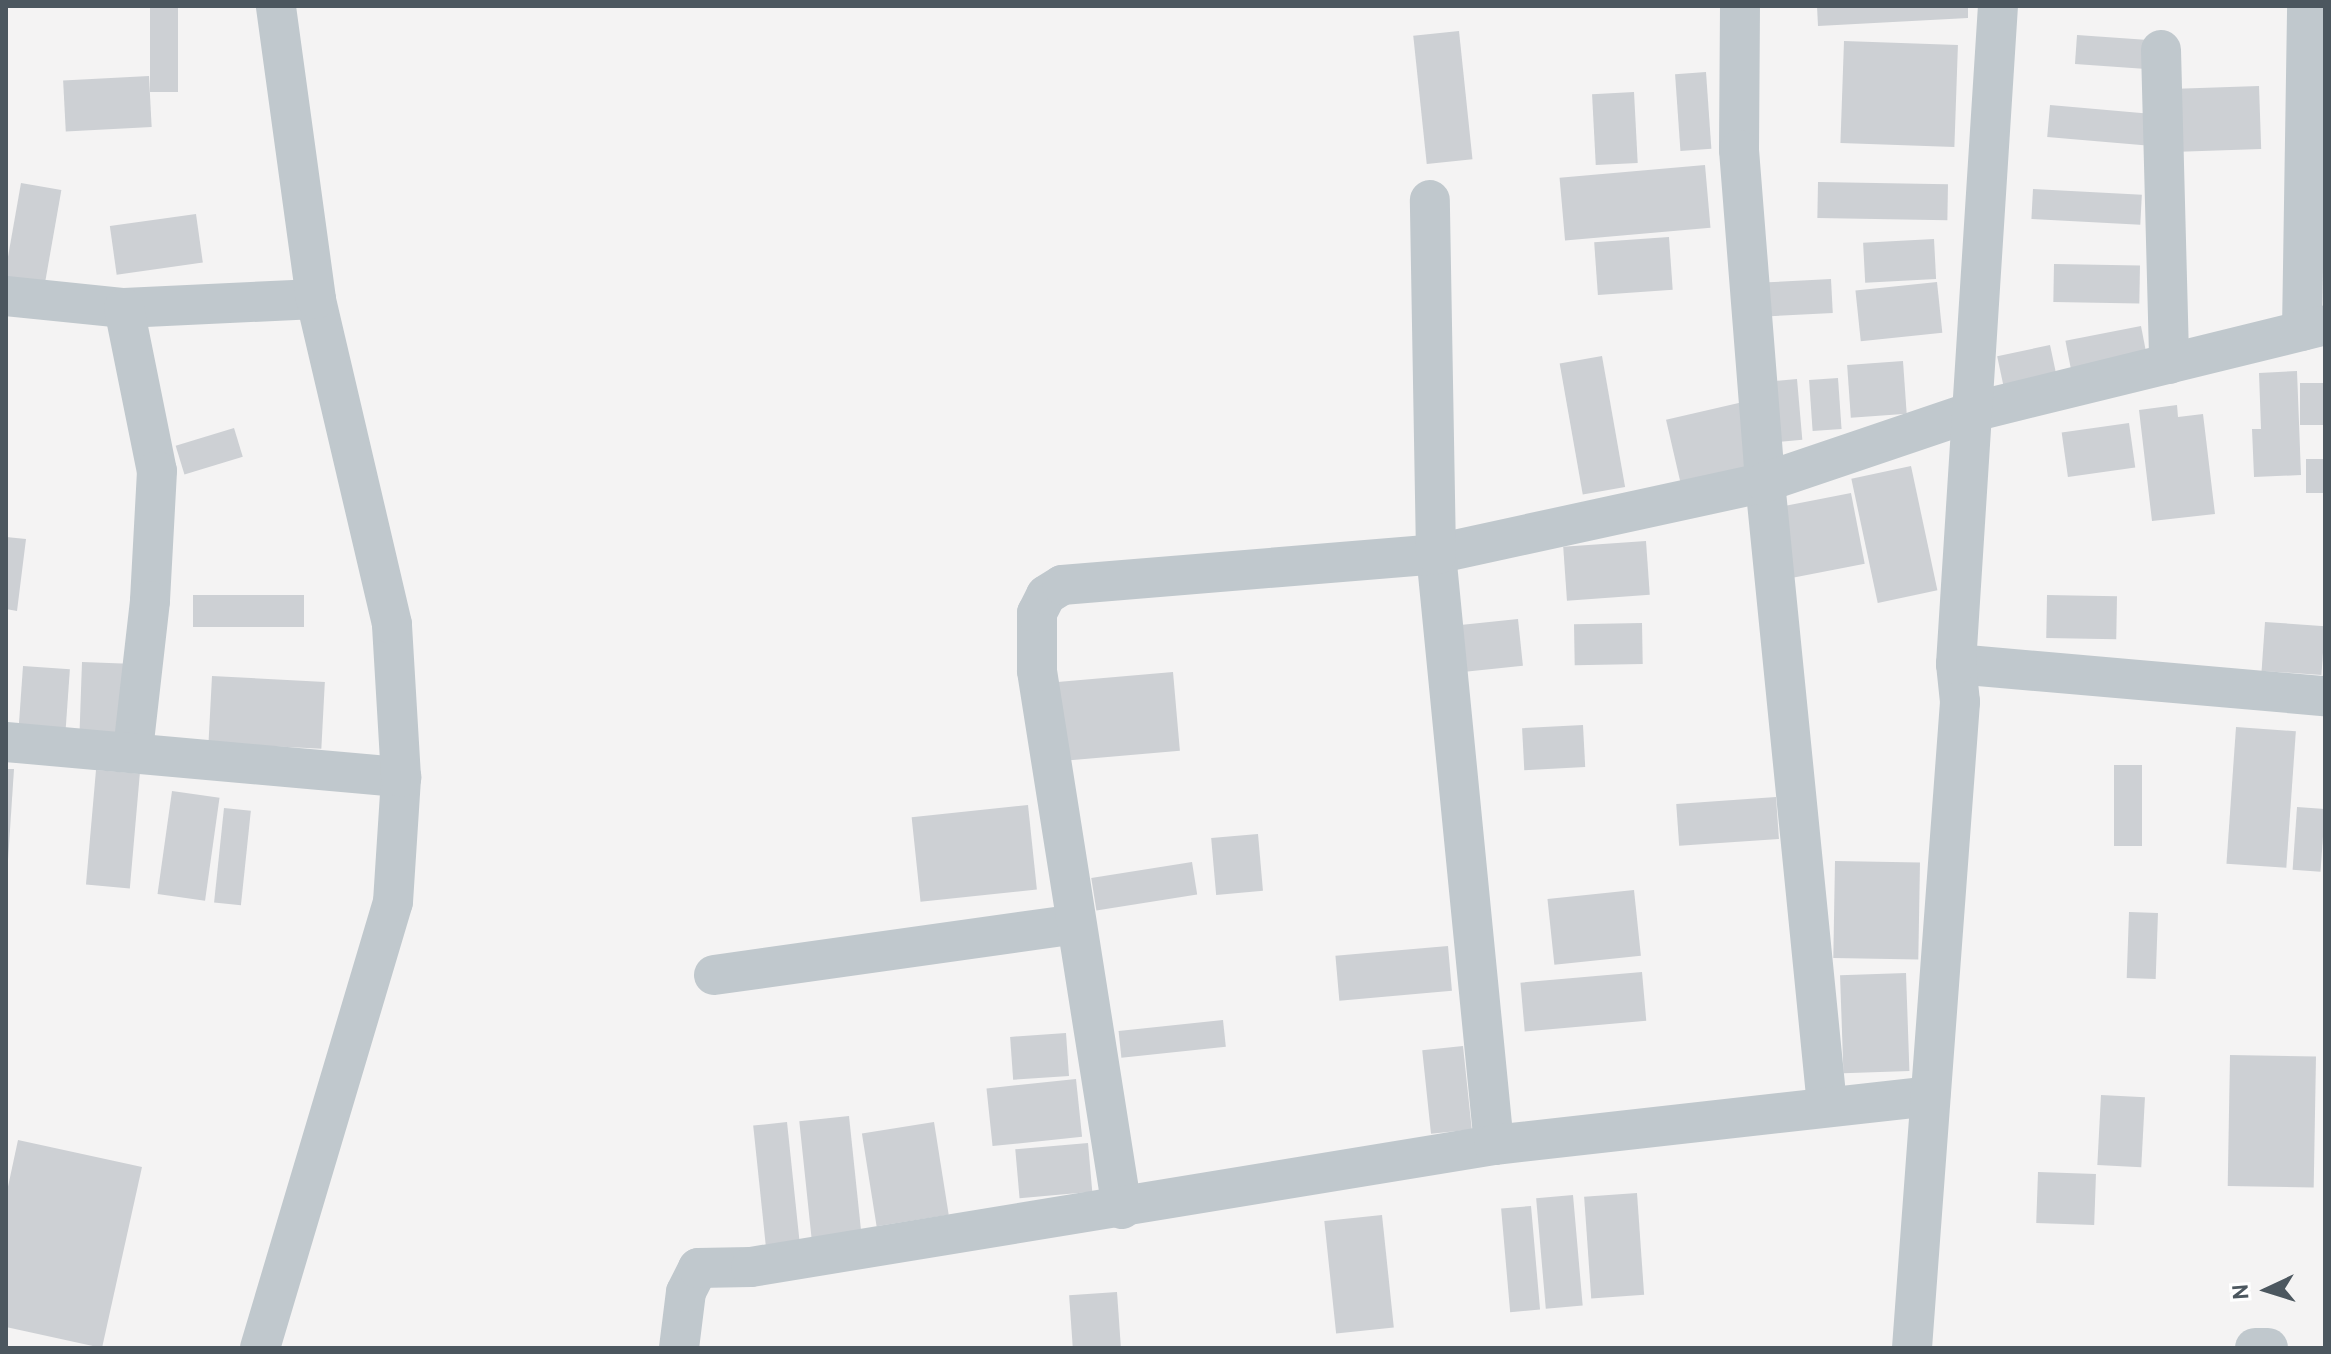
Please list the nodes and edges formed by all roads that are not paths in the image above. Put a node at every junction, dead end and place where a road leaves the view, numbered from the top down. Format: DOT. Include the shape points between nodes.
graph roads {
  1 [pos="276,6"];
  2 [pos="1740,6"];
  3 [pos="1998,6"];
  4 [pos="2307,6"];
  5 [pos="2161,50"];
  6 [pos="1430,200"];
  7 [pos="6,296"];
  8 [pos="316,299"];
  9 [pos="124,308"];
  10 [pos="2314,328"];
  11 [pos="2169,364"];
  12 [pos="1972,412"];
  13 [pos="1765,482"];
  14 [pos="1436,554"];
  15 [pos="1956,664"];
  16 [pos="2325,696"];
  17 [pos="6,742"];
  18 [pos="133,751"];
  19 [pos="401,777"];
  20 [pos="1075,924"];
  21 [pos="714,975"];
  22 [pos="1930,1096"];
  23 [pos="1827,1105"];
  24 [pos="1494,1145"];
  25 [pos="1122,1209"];
  26 [pos="260,1348"];
  27 [pos="679,1348"];
  28 [pos="1912,1348"];
  29 [pos="2255,1348"];
  30 [pos="2268,1348"];
  1 -- 8 [label="street"];
  2 -- 13 [label="street" via="1739,150"];
  3 -- 12 [label="street"];
  4 -- 10 [label="street"];
  5 -- 11 [label="street"];
  6 -- 14 [label="street"];
  7 -- 9 [label="street"];
  8 -- 9 [label="street"];
  8 -- 19 [label="street" via="392,624"];
  9 -- 18 [label="street" via="157,471 150,601"];
  10 -- 11 [label="street"];
  11 -- 12 [label="street"];
  12 -- 13 [label="street"];
  12 -- 15 [label="street"];
  13 -- 14 [label="street"];
  13 -- 23 [label="street"];
  14 -- 20 [label="street" via="1062,585 1046,595 1037,613 1037,671"];
  14 -- 24 [label="street"];
  15 -- 16 [label="street"];
  15 -- 22 [label="street" via="1960,702"];
  17 -- 18 [label="street"];
  18 -- 19 [label="street"];
  19 -- 26 [label="street" via="393,902"];
  20 -- 21 [label="street"];
  20 -- 25 [label="street"];
  22 -- 23 [label="street"];
  22 -- 28 [label="street"];
  23 -- 24 [label="street"];
  24 -- 25 [label="street"];
  25 -- 27 [label="street" via="751,1267 698,1268 686,1292"];
  29 -- 30 [label="street"];
}
